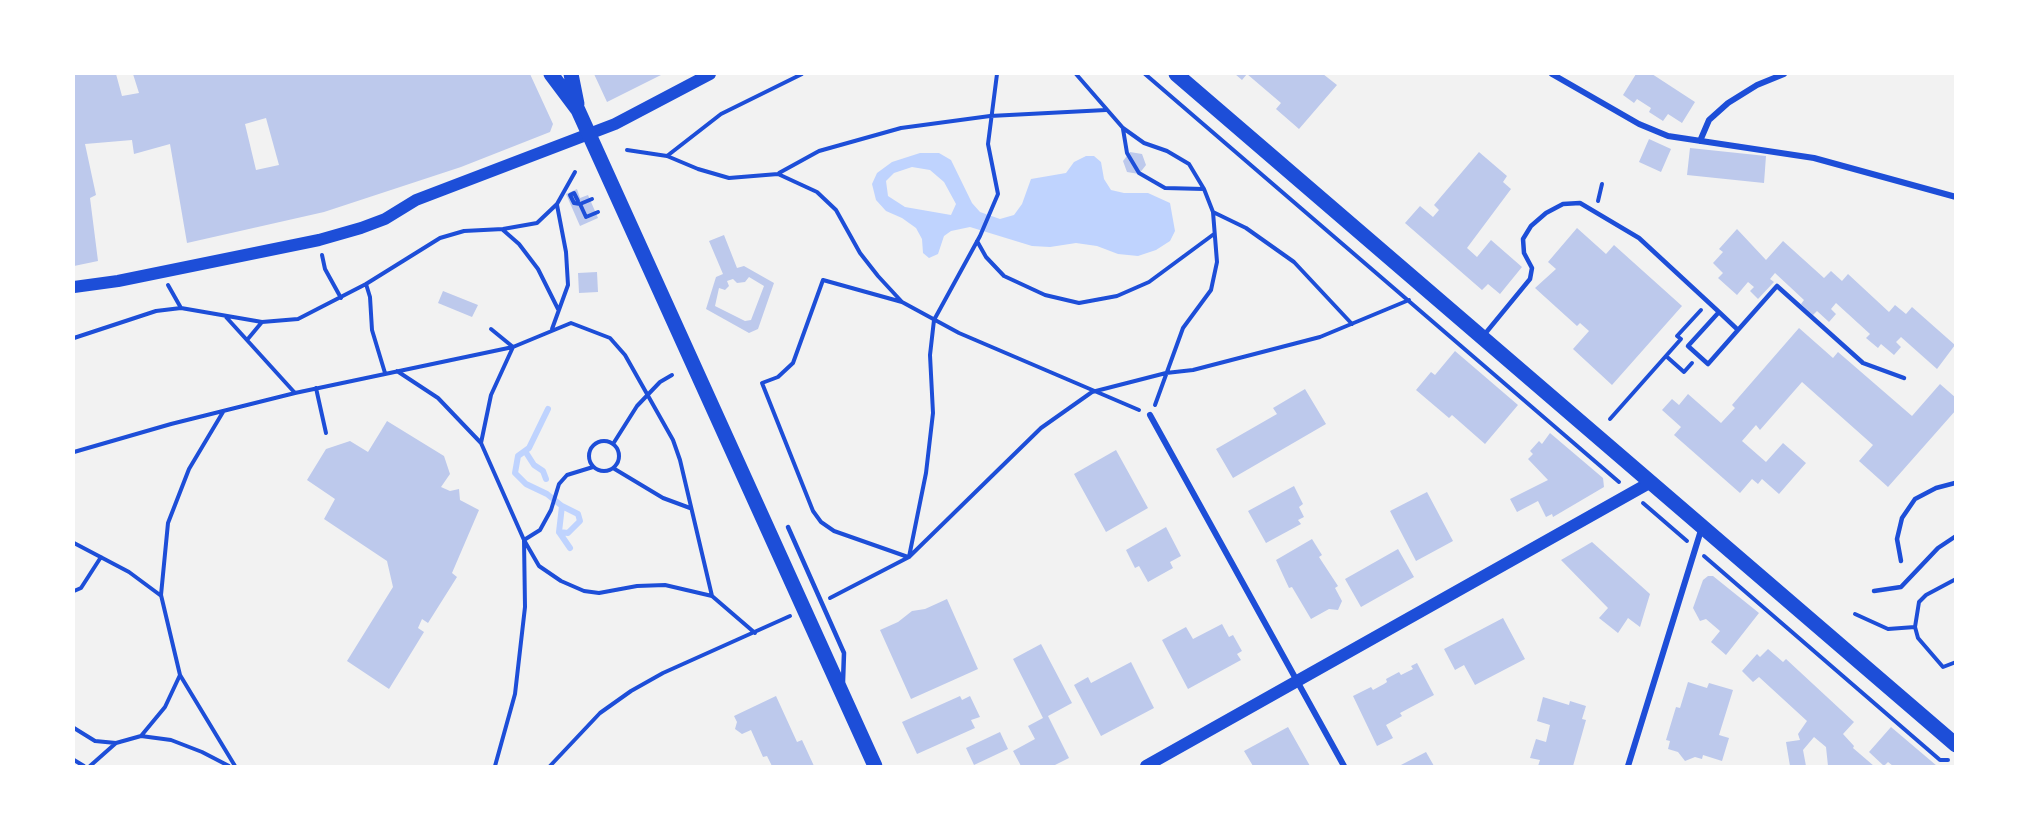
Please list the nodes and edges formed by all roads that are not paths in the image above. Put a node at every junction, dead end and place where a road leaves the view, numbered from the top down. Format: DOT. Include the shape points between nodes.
graph roads {
  1 [pos="550,74"];
  2 [pos="571,74"];
  3 [pos="710,74"];
  4 [pos="1176,74"];
  5 [pos="1552,74"];
  6 [pos="1784,74"];
  7 [pos="578,110"];
  8 [pos="589,135"];
  9 [pos="1700,141"];
  10 [pos="1956,197"];
  11 [pos="74,287"];
  12 [pos="1719,312"];
  13 [pos="1738,330"];
  14 [pos="1482,337"];
  15 [pos="1904,378"];
  16 [pos="1150,415"];
  17 [pos="1651,482"];
  18 [pos="1955,483"];
  19 [pos="1702,526"];
  20 [pos="788,527"];
  21 [pos="1956,536"];
  22 [pos="1900,561"];
  23 [pos="1874,591"];
  24 [pos="1297,682"];
  25 [pos="842,693"];
  26 [pos="1956,745"];
  27 [pos="875,766"];
  28 [pos="1146,766"];
  29 [pos="1344,766"];
  30 [pos="1628,766"];
  1 -- 7 [label="main road"];
  2 -- 7 [label="main road"];
  3 -- 8 [label="main road"];
  4 -- 14 [label="main road"];
  5 -- 9 [label="street" via="1639,124 1668,136"];
  6 -- 9 [label="street" via="1728,103 1709,120"];
  7 -- 8 [label="main road"];
  8 -- 11 [label="main road" via="416,200 361,228 160,273"];
  8 -- 25 [label="main road"];
  9 -- 10 [label="street" via="1814,158"];
  12 -- 13 [label="lane"];
  12 -- 13 [label="lane" via="1688,346 1708,364"];
  12 -- 14 [label="lane" via="1639,238 1580,203 1563,204 1531,226 1523,239 1524,253 1532,268 1530,279"];
  13 -- 15 [label="lane" via="1777,286 1863,363"];
  14 -- 17 [label="main road"];
  16 -- 24 [label="street"];
  17 -- 19 [label="main road"];
  17 -- 24 [label="main road"];
  18 -- 22 [label="lane" via="1915,499 1902,518 1897,539"];
  19 -- 26 [label="main road"];
  19 -- 30 [label="street"];
  20 -- 25 [label="lane" via="844,653"];
  21 -- 23 [label="lane" via="1938,548 1901,587"];
  24 -- 28 [label="main road"];
  24 -- 29 [label="street"];
  25 -- 27 [label="main road"];
}
